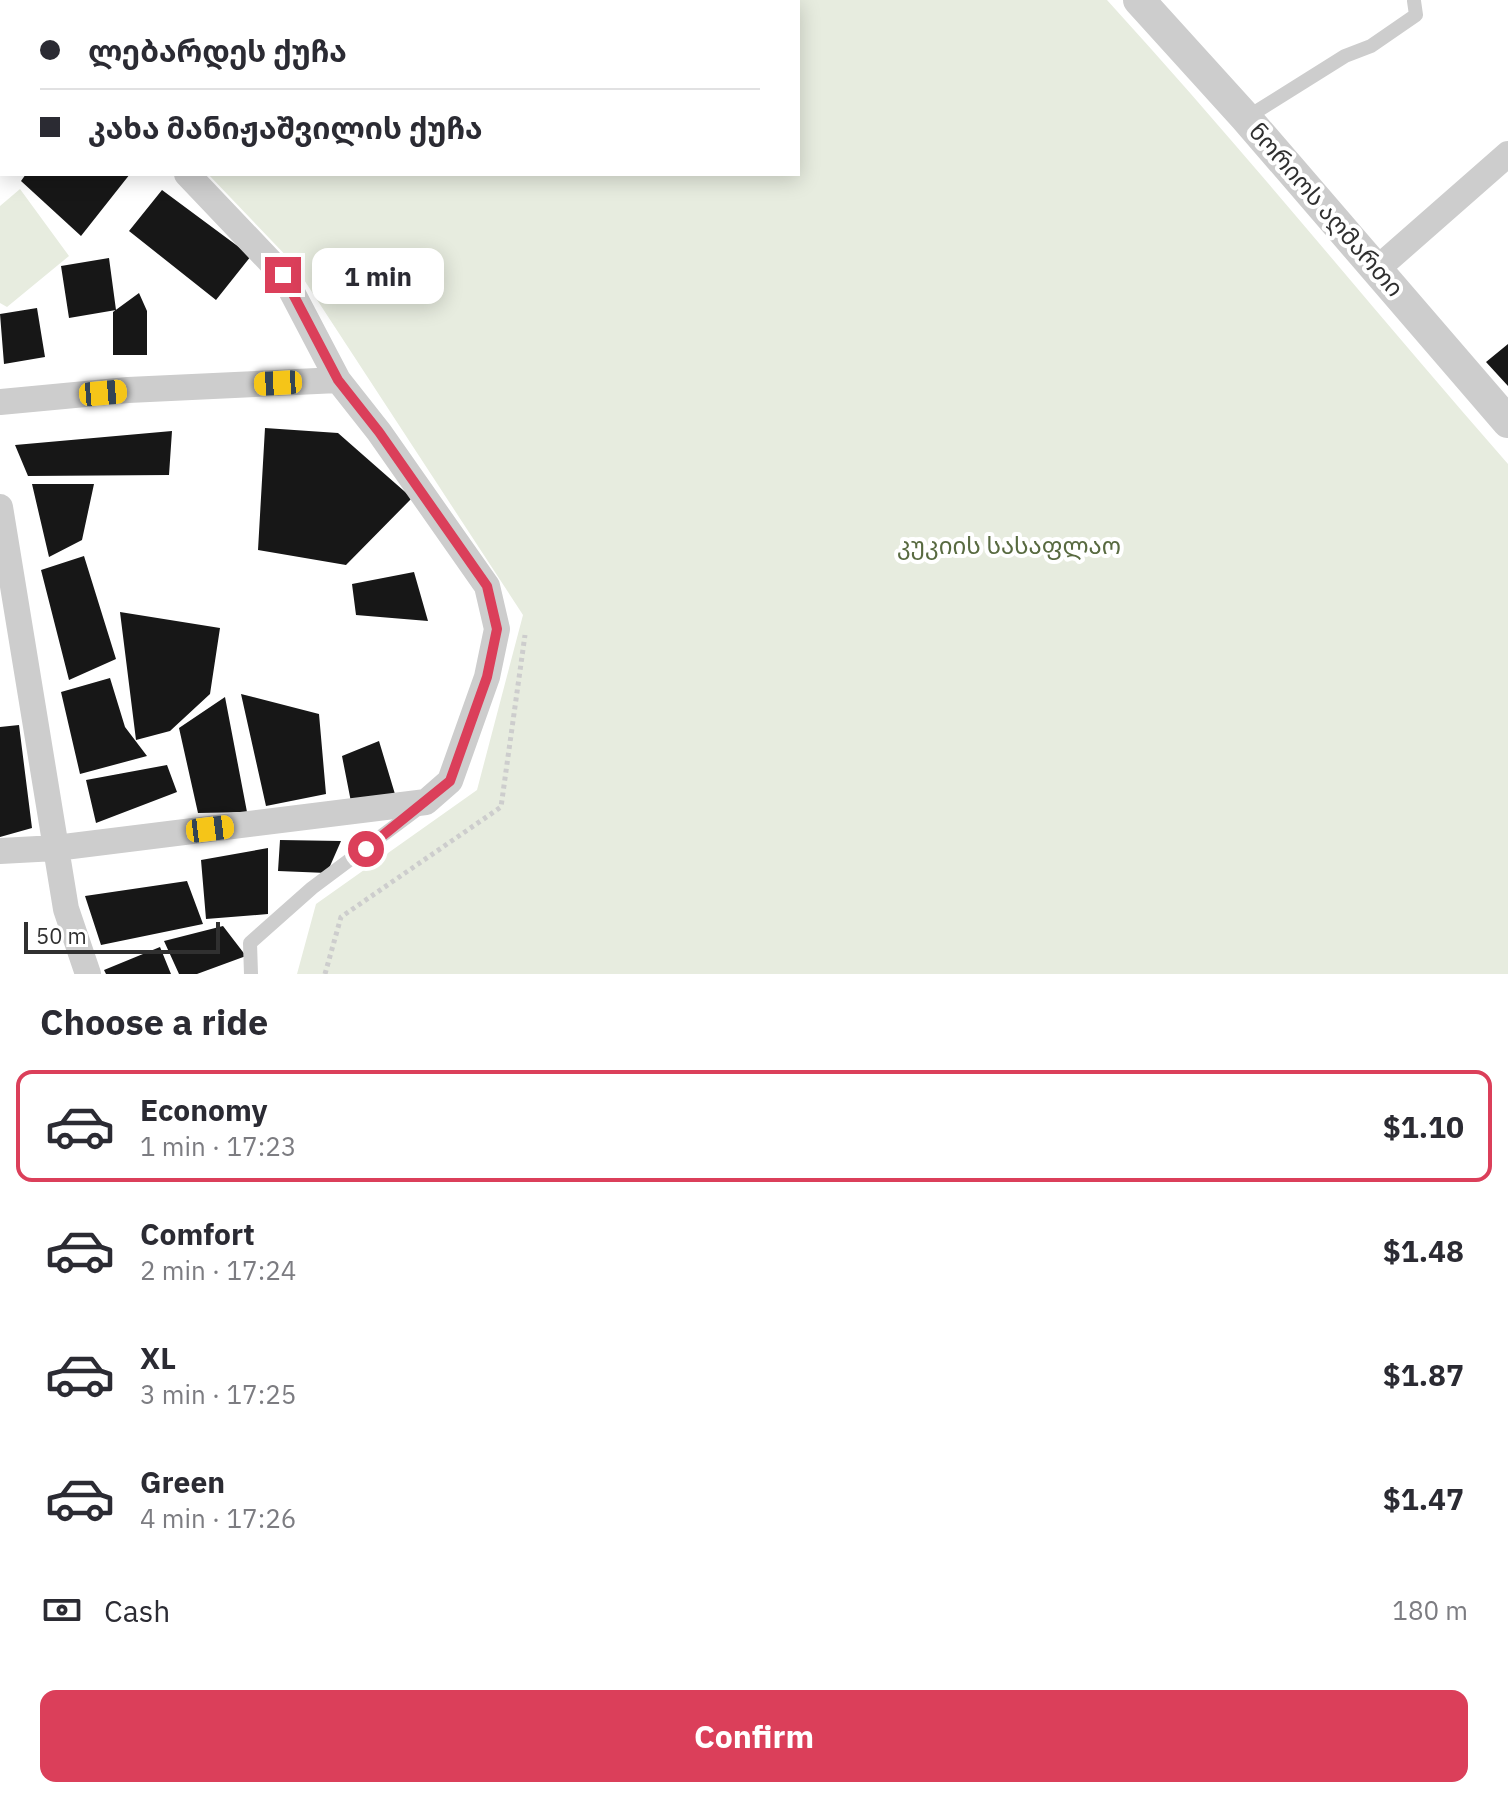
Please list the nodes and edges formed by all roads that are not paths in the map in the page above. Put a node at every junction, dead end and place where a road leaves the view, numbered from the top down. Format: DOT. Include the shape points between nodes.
graph roads {
  1 [pos="1139,0"];
  2 [pos="1414,1"];
  3 [pos="1246,118"];
  4 [pos="1508,154"];
  5 [pos="189,176"];
  6 [pos="1377,269"];
  7 [pos="338,380"];
  8 [pos="0,402"];
  9 [pos="1508,422"];
  10 [pos="0,507"];
  11 [pos="426,802"];
  12 [pos="56,848"];
  13 [pos="0,851"];
  14 [pos="88,974"];
  15 [pos="251,974"];
  1 -- 3 [label="street, ნორიოს აღმართი"];
  2 -- 3 [label="lane" via="1416,15"];
  3 -- 6 [label="street, ნორიოს აღმართი"];
  4 -- 6 [label="street"];
  5 -- 7 [label="street" via="283,275"];
  6 -- 9 [label="street, ნორიოს აღმართი"];
  7 -- 8 [label="street"];
  7 -- 11 [label="street" via="487,586 497,629 487,677 450,781"];
  10 -- 12 [label="street"];
  11 -- 12 [label="street"];
  11 -- 15 [label="lane" via="312,888 250,943"];
  12 -- 13 [label="street"];
  12 -- 14 [label="street" via="66,909"];
}
